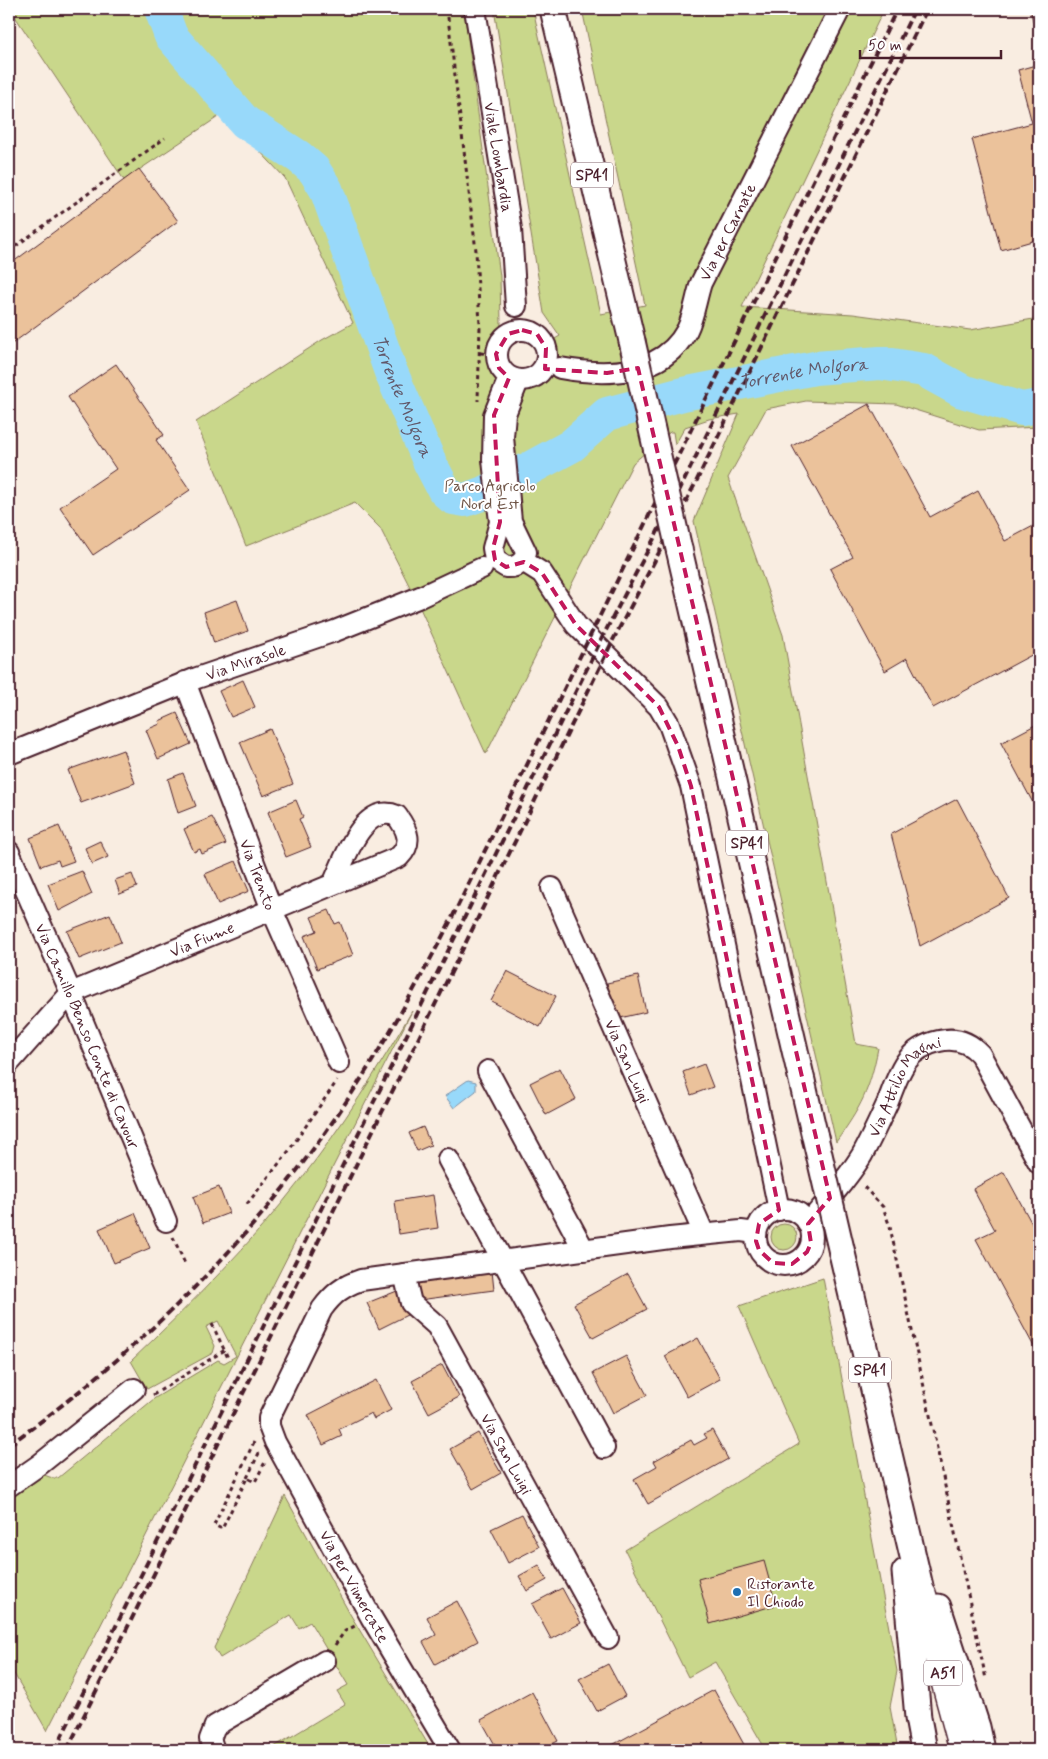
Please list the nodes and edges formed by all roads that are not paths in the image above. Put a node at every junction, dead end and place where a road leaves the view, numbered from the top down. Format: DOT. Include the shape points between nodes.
graph roads {
  1 [pos="476,9"];
  2 [pos="553,9"];
  3 [pos="840,9"];
  4 [pos="516,306"];
  5 [pos="529,331"];
  6 [pos="508,334"];
  7 [pos="550,365"];
  8 [pos="513,379"];
  9 [pos="506,522"];
  10 [pos="501,563"];
  11 [pos="185,682"];
  12 [pos="9,754"];
  13 [pos="9,852"];
  14 [pos="333,884"];
  15 [pos="552,888"];
  16 [pos="272,910"];
  17 [pos="71,992"];
  18 [pos="9,1063"];
  19 [pos="339,1063"];
  20 [pos="488,1071"];
  21 [pos="448,1159"];
  22 [pos="1039,1163"];
  23 [pos="779,1210"];
  24 [pos="166,1221"];
  25 [pos="808,1224"];
  26 [pos="756,1233"];
  27 [pos="704,1234"];
  28 [pos="584,1250"];
  29 [pos="502,1261"];
  30 [pos="404,1274"];
  31 [pos="134,1389"];
  32 [pos="604,1448"];
  33 [pos="9,1486"];
  34 [pos="898,1487"];
  35 [pos="922,1595"];
  36 [pos="608,1638"];
  37 [pos="324,1661"];
  38 [pos="208,1749"];
  39 [pos="450,1750"];
  40 [pos="924,1750"];
  41 [pos="946,1750"];
  42 [pos="964,1750"];
  43 [pos="982,1750"];
  1 -- 4 [label="street, Viale Lombardia" via="510,229"];
  2 -- 34 [label="main road, SP41, bridge"];
  3 -- 7 [label="street, Via per Carnate" via="701,283 692,318 681,340 660,358 633,369 607,373"];
  4 -- 5 [label="street, Viale Lombardia"];
  4 -- 6 [label="street, Viale Lombardia"];
  5 -- 6 [label="street"];
  5 -- 7 [label="street" via="543,340"];
  6 -- 8 [label="street" via="488,353"];
  7 -- 8 [label="street" via="526,381"];
  8 -- 9 [label="street" via="494,415"];
  9 -- 10 [label="street" via="493,548"];
  9 -- 10 [label="street" via="525,546 525,557"];
  10 -- 11 [label="street, Via Mirasole" via="334,631"];
  10 -- 23 [label="street" via="542,573 576,624 659,707 675,739 691,786"];
  11 -- 12 [label="street, Via Mirasole"];
  11 -- 16 [label="street, Via Trento"];
  13 -- 17 [label="street, Via Camillo Benso Conte di Cavour"];
  14 -- 16 [label="street, Via Fiume"];
  15 -- 27 [label="street, Via San Luigi"];
  16 -- 17 [label="street, Via Fiume"];
  16 -- 19 [label="street, Via Trento"];
  17 -- 18 [label="street"];
  17 -- 24 [label="street, Via Camillo Benso Conte di Cavour"];
  20 -- 28 [label="street"];
  21 -- 29 [label="street"];
  22 -- 25 [label="street, Via Attilio Magni" via="980,1054 972,1046 955,1039 925,1044 913,1052 898,1073 872,1135 849,1174"];
  23 -- 25 [label="street" via="796,1212"];
  23 -- 26 [label="street" via="764,1218"];
  25 -- 26 [label="street" via="811,1243 801,1259 792,1264 783,1265 765,1258 759,1250"];
  26 -- 27 [label="street"];
  27 -- 28 [label="street"];
  28 -- 29 [label="street"];
  29 -- 30 [label="street"];
  29 -- 32 [label="street"];
  30 -- 36 [label="street, Via San Luigi" via="411,1302 437,1326"];
  30 -- 39 [label="street, Via per Vimercate" via="361,1280 332,1295 322,1309 269,1418 264,1443"];
  31 -- 33 [label="street"];
  34 -- 35 [label="main road, SP41"];
  34 -- 40 [label="main road" via="918,1718"];
  34 -- 43 [label="main road" via="978,1727"];
  35 -- 41 [label="highway, A51"];
  35 -- 42 [label="highway, A51"];
  37 -- 38 [label="street" via="215,1726"];
}
